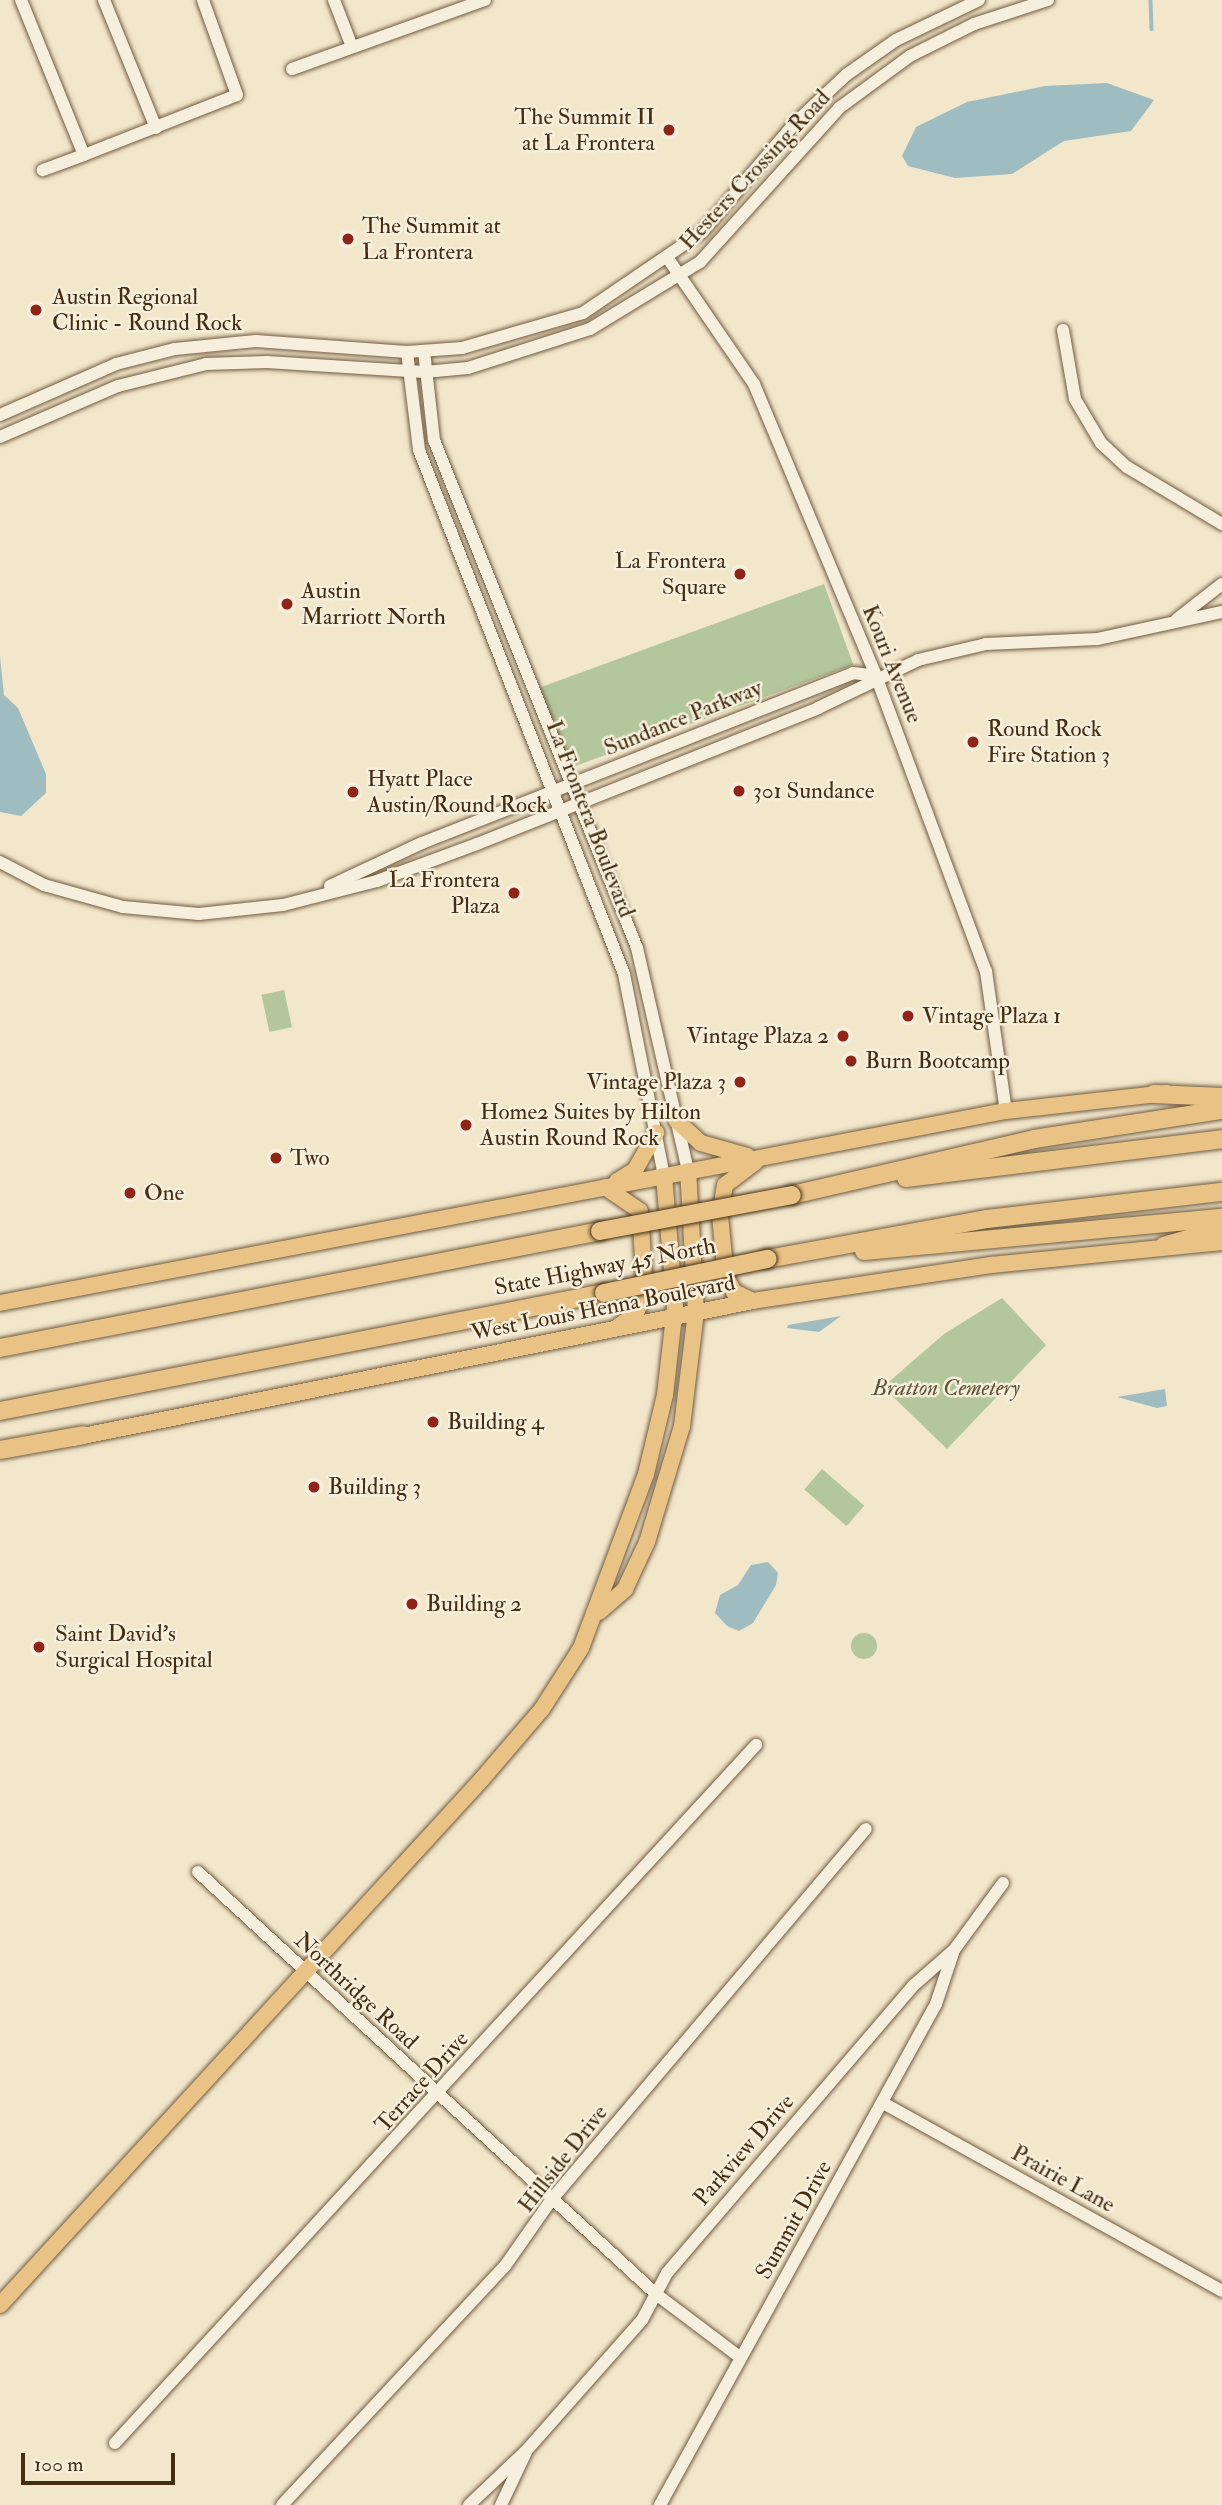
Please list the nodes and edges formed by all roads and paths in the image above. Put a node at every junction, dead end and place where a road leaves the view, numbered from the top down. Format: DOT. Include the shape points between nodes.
graph roads {
  1 [pos="21,0"];
  2 [pos="104,0"];
  3 [pos="203,0"];
  4 [pos="334,0"];
  5 [pos="979,0"];
  6 [pos="1046,0"];
  7 [pos="477,1"];
  8 [pos="352,47"];
  9 [pos="292,69"];
  10 [pos="156,128"];
  11 [pos="84,155"];
  12 [pos="43,170"];
  13 [pos="669,260"];
  14 [pos="680,276"];
  15 [pos="1063,330"];
  16 [pos="424,351"];
  17 [pos="407,352"];
  18 [pos="425,372"];
  19 [pos="408,373"];
  20 [pos="0,415"];
  21 [pos="0,437"];
  22 [pos="1222,524"];
  23 [pos="1222,584"];
  24 [pos="1222,612"];
  25 [pos="1177,619"];
  26 [pos="876,676"];
  27 [pos="572,785"];
  28 [pos="555,791"];
  29 [pos="580,803"];
  30 [pos="562,810"];
  31 [pos="0,862"];
  32 [pos="314,894"];
  33 [pos="1222,1087"];
  34 [pos="1154,1094"];
  35 [pos="1222,1097"];
  36 [pos="1222,1110"];
  37 [pos="1006,1111"];
  38 [pos="676,1120"];
  39 [pos="656,1133"];
  40 [pos="1222,1139"];
  41 [pos="759,1158"];
  42 [pos="688,1171"];
  43 [pos="664,1175"];
  44 [pos="605,1187"];
  45 [pos="1222,1192"];
  46 [pos="792,1195"];
  47 [pos="1222,1218"];
  48 [pos="1222,1228"];
  49 [pos="1222,1242"];
  50 [pos="1164,1247"];
  51 [pos="767,1259"];
  52 [pos="752,1301"];
  53 [pos="0,1303"];
  54 [pos="696,1312"];
  55 [pos="672,1317"];
  56 [pos="617,1328"];
  57 [pos="0,1348"];
  58 [pos="0,1411"];
  59 [pos="83,1436"];
  60 [pos="0,1450"];
  61 [pos="0,1457"];
  62 [pos="646,1474"];
  63 [pos="669,1479"];
  64 [pos="599,1612"];
  65 [pos="756,1745"];
  66 [pos="866,1829"];
  67 [pos="198,1872"];
  68 [pos="1003,1883"];
  69 [pos="954,1950"];
  70 [pos="305,1973"];
  71 [pos="439,2095"];
  72 [pos="883,2103"];
  73 [pos="552,2199"];
  74 [pos="1222,2291"];
  75 [pos="656,2294"];
  76 [pos="0,2305"];
  77 [pos="741,2358"];
  78 [pos="115,2443"];
  79 [pos="526,2451"];
  80 [pos="282,2505"];
  81 [pos="469,2505"];
  82 [pos="501,2505"];
  83 [pos="660,2505"];
  1 -- 11 [label="street"];
  2 -- 10 [label="street"];
  3 -- 10 [label="street" via="237,95"];
  4 -- 8 [label="street"];
  5 -- 13 [label="street, Hesters Crossing Road" via="895,40 846,75"];
  6 -- 14 [label="street, Hesters Crossing Road" via="974,24 910,57 839,108 727,237"];
  7 -- 8 [label="street"];
  8 -- 9 [label="street"];
  10 -- 11 [label="street"];
  11 -- 12 [label="street"];
  13 -- 14 [label="street, Kouri Avenue"];
  13 -- 16 [label="street, Hesters Crossing Road" via="611,299 543,329"];
  14 -- 18 [label="street, Hesters Crossing Road" via="621,314 549,346"];
  14 -- 26 [label="street, Kouri Avenue" via="754,384"];
  15 -- 22 [label="street" via="1076,399 1101,443 1127,467"];
  16 -- 17 [label="street, Hesters Crossing Road"];
  16 -- 18 [label="street, La Frontera Boulevard"];
  17 -- 19 [label="street, La Frontera Boulevard"];
  17 -- 20 [label="street, Hesters Crossing Road" via="285,341 175,349 116,364"];
  18 -- 19 [label="street, Hesters Crossing Road"];
  18 -- 27 [label="street, La Frontera Boulevard" via="434,440"];
  19 -- 21 [label="street, Hesters Crossing Road" via="267,362 206,365 118,386"];
  19 -- 28 [label="street, La Frontera Boulevard" via="419,450"];
  23 -- 25 [label="street, Sundance Parkway"];
  24 -- 25 [label="street, Sundance Parkway"];
  25 -- 26 [label="street, Sundance Parkway" via="1097,639 986,645"];
  26 -- 27 [label="street, Sundance Parkway" via="853,673"];
  26 -- 29 [label="street, Sundance Parkway" via="818,708"];
  26 -- 37 [label="street, Kouri Avenue" via="986,971"];
  27 -- 28 [label="street, Sundance Parkway"];
  27 -- 29 [label="street, La Frontera Boulevard"];
  28 -- 30 [label="street, La Frontera Boulevard"];
  28 -- 32 [label="street, Sundance Parkway"];
  29 -- 30 [label="street, Sundance Parkway"];
  29 -- 38 [label="street, La Frontera Boulevard" via="643,967"];
  30 -- 32 [label="street, Sundance Parkway" via="377,881"];
  30 -- 39 [label="street, La Frontera Boulevard" via="626,983"];
  31 -- 32 [label="street, Sundance Parkway" via="44,885 155,912 247,911"];
  33 -- 34 [label="main road"];
  34 -- 35 [label="highway"];
  34 -- 37 [label="main road"];
  36 -- 46 [label="highway" via="1034,1139"];
  37 -- 41 [label="main road"];
  38 -- 41 [label="main road" via="701,1143"];
  38 -- 42 [label="street, La Frontera Boulevard"];
  39 -- 43 [label="street, La Frontera Boulevard"];
  39 -- 44 [label="main road" via="635,1170"];
  40 -- 46 [label="highway, State Highway 45 North" via="1074,1153"];
  41 -- 42 [label="main road"];
  41 -- 52 [label="main road" via="725,1185 720,1202 726,1277 734,1292"];
  42 -- 43 [label="main road"];
  42 -- 54 [label="main road, La Frontera Boulevard"];
  43 -- 44 [label="main road"];
  43 -- 55 [label="main road, La Frontera Boulevard"];
  44 -- 53 [label="main road"];
  44 -- 56 [label="main road" via="640,1211 645,1290 636,1314"];
  45 -- 51 [label="highway, State Highway 45 North" via="987,1219"];
  46 -- 57 [label="highway, State Highway 45 North, bridge"];
  47 -- 51 [label="highway"];
  48 -- 50 [label="highway"];
  49 -- 50 [label="main road, West Louis Henna Boulevard"];
  50 -- 52 [label="main road, West Louis Henna Boulevard"];
  51 -- 58 [label="highway, State Highway 45 North, bridge"];
  52 -- 54 [label="main road, West Louis Henna Boulevard"];
  54 -- 55 [label="main road, West Louis Henna Boulevard"];
  54 -- 63 [label="main road, La Frontera Boulevard"];
  55 -- 56 [label="main road, West Louis Henna Boulevard"];
  55 -- 62 [label="main road, La Frontera Boulevard" via="664,1395"];
  56 -- 59 [label="main road, West Louis Henna Boulevard"];
  59 -- 60 [label="highway"];
  59 -- 61 [label="main road, West Louis Henna Boulevard"];
  62 -- 63 [label="main road"];
  62 -- 64 [label="main road, La Frontera Boulevard" via="604,1578"];
  63 -- 64 [label="main road, La Frontera Boulevard" via="625,1589"];
  64 -- 70 [label="main road" via="542,1709"];
  65 -- 71 [label="street, Terrace Drive"];
  66 -- 73 [label="street, Hillside Drive"];
  67 -- 70 [label="street, Northridge Road"];
  68 -- 69 [label="street, Parkview Drive"];
  69 -- 72 [label="street, Summit Drive" via="936,2004"];
  69 -- 75 [label="street, Parkview Drive" via="914,1985 682,2255"];
  70 -- 71 [label="street, Northridge Road"];
  70 -- 76 [label="main road"];
  71 -- 73 [label="street, Northridge Road"];
  71 -- 78 [label="street, Terrace Drive"];
  72 -- 74 [label="street, Prairie Lane"];
  72 -- 77 [label="street, Summit Drive"];
  73 -- 75 [label="street, Northridge Road"];
  73 -- 80 [label="street, Hillside Drive" via="505,2266"];
  75 -- 77 [label="street, Northridge Road"];
  75 -- 79 [label="street, Parkview Drive" via="642,2320"];
  77 -- 83 [label="street, Summit Drive"];
  79 -- 81 [label="street, Parkview Drive"];
  79 -- 82 [label="street, Parkview Drive"];
}
